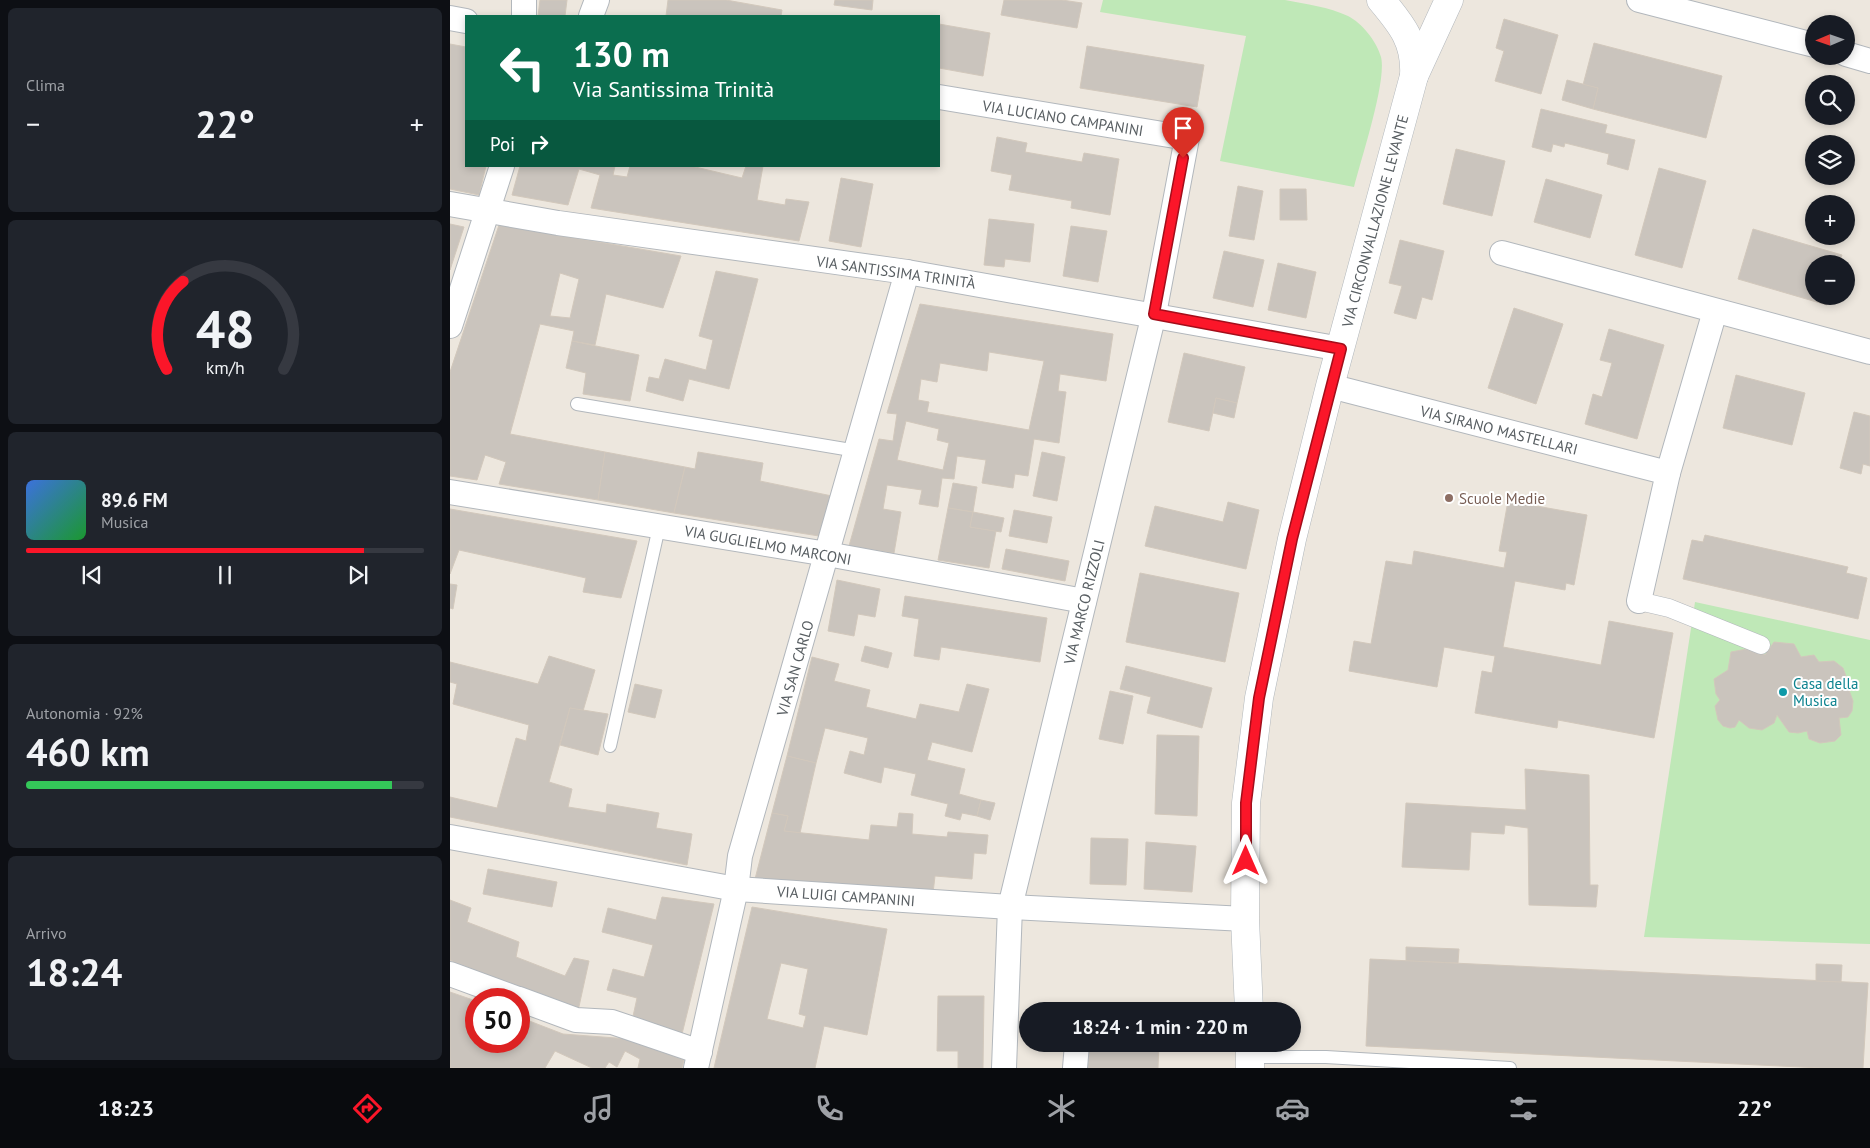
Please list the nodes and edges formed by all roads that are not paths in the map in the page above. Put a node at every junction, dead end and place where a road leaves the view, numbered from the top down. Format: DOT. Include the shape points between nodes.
graph roads {
  1 [pos="524,0"];
  2 [pos="597,0"];
  3 [pos="1381,0"];
  4 [pos="1450,0"];
  5 [pos="1639,0"];
  6 [pos="524,15"];
  7 [pos="591,15"];
  8 [pos="450,18"];
  9 [pos="465,21"];
  10 [pos="1805,43"];
  11 [pos="1855,57"];
  12 [pos="1870,61"];
  13 [pos="1414,76"];
  14 [pos="940,97"];
  15 [pos="1187,138"];
  16 [pos="502,167"];
  17 [pos="450,204"];
  18 [pos="487,211"];
  19 [pos="1502,253"];
  20 [pos="907,272"];
  21 [pos="1714,311"];
  22 [pos="1154,314"];
  23 [pos="450,326"];
  24 [pos="1341,349"];
  25 [pos="1870,352"];
  26 [pos="1330,386"];
  27 [pos="577,404"];
  28 [pos="857,451"];
  29 [pos="1668,473"];
  30 [pos="450,492"];
  31 [pos="659,527"];
  32 [pos="827,554"];
  33 [pos="1084,601"];
  34 [pos="1638,601"];
  35 [pos="1761,645"];
  36 [pos="610,746"];
  37 [pos="450,837"];
  38 [pos="736,889"];
  39 [pos="1010,907"];
  40 [pos="1245,919"];
  41 [pos="450,974"];
  42 [pos="488,988"];
  43 [pos="1248,1002"];
  44 [pos="530,1003"];
  45 [pos="1076,1052"];
  46 [pos="1250,1056"];
  47 [pos="698,1060"];
  48 [pos="1326,1063"];
  49 [pos="1004,1068"];
  50 [pos="1075,1068"];
  51 [pos="1510,1068"];
  1 -- 6 [label="street"];
  2 -- 7 [label="street"];
  3 -- 13 [label="main road, VIA CIRCONVALLAZIONE LEVANTE" via="1400,22 1411,44 1415,58"];
  4 -- 13 [label="main road"];
  5 -- 10 [label="street"];
  8 -- 9 [label="street"];
  11 -- 12 [label="street"];
  13 -- 24 [label="main road, VIA CIRCONVALLAZIONE LEVANTE"];
  14 -- 15 [label="street, VIA LUCIANO CAMPANINI"];
  15 -- 22 [label="street, VIA MARCO RIZZOLI"];
  16 -- 18 [label="street"];
  17 -- 18 [label="street, VIA SANTISSIMA TRINITÀ"];
  18 -- 20 [label="street, VIA SANTISSIMA TRINITÀ"];
  18 -- 23 [label="street"];
  19 -- 21 [label="street"];
  20 -- 22 [label="street, VIA SANTISSIMA TRINITÀ"];
  20 -- 28 [label="street, VIA SAN CARLO"];
  21 -- 25 [label="street"];
  21 -- 29 [label="street"];
  22 -- 24 [label="street, VIA SANTISSIMA TRINITÀ"];
  22 -- 33 [label="street, VIA MARCO RIZZOLI"];
  24 -- 26 [label="main road, VIA CIRCONVALLAZIONE LEVANTE"];
  26 -- 29 [label="street, VIA SIRANO MASTELLARI"];
  26 -- 40 [label="main road, VIA CIRCONVALLAZIONE LEVANTE" via="1292,539 1259,698 1246,803"];
  27 -- 28 [label="lane"];
  28 -- 32 [label="street, VIA SAN CARLO"];
  29 -- 34 [label="street"];
  30 -- 31 [label="street, VIA GUGLIELMO MARCONI"];
  31 -- 32 [label="street, VIA GUGLIELMO MARCONI"];
  31 -- 36 [label="lane"];
  32 -- 33 [label="street, VIA GUGLIELMO MARCONI"];
  32 -- 38 [label="street, VIA SAN CARLO" via="740,856"];
  33 -- 39 [label="street, VIA MARCO RIZZOLI"];
  34 -- 35 [label="street" via="1669,608"];
  37 -- 38 [label="street, VIA LUIGI CAMPANINI"];
  38 -- 39 [label="street, VIA LUIGI CAMPANINI"];
  38 -- 47 [label="street, VIA SAN CARLO"];
  39 -- 40 [label="street, VIA LUIGI CAMPANINI"];
  39 -- 49 [label="street, VIA MARCO RIZZOLI"];
  40 -- 43 [label="main road, VIA CIRCONVALLAZIONE LEVANTE"];
  41 -- 42 [label="street"];
  44 -- 47 [label="street" via="576,1020 612,1022"];
  45 -- 50 [label="street"];
  46 -- 48 [label="lane"];
  48 -- 51 [label="lane"];
}
